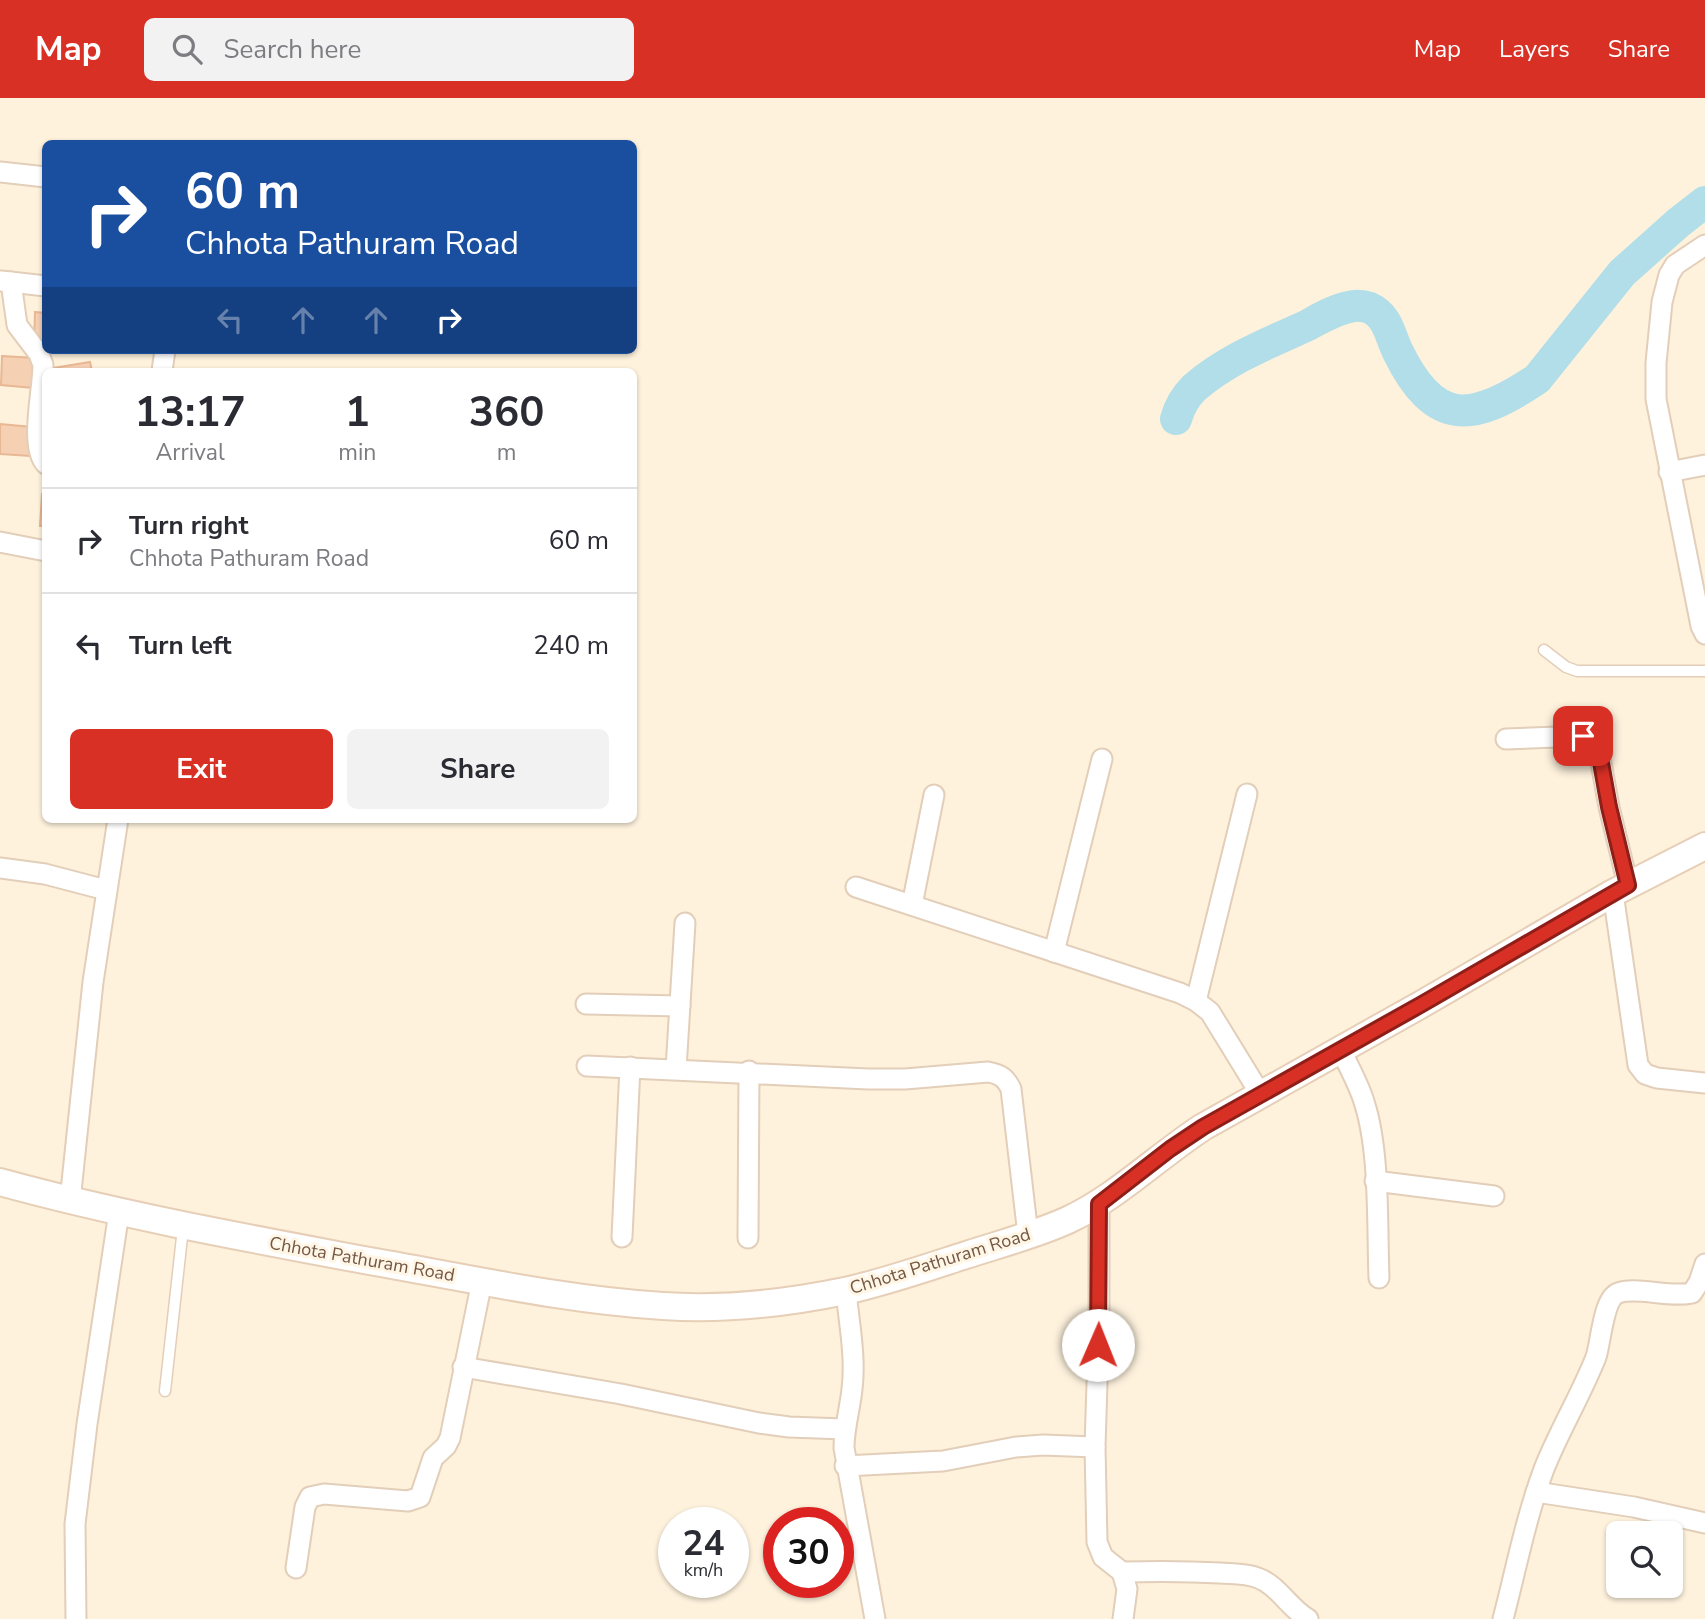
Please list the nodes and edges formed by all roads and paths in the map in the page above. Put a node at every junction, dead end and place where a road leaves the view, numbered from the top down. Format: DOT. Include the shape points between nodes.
graph roads {
  1 [pos="0,172"];
  2 [pos="42,177"];
  3 [pos="1705,245"];
  4 [pos="6,281"];
  5 [pos="42,286"];
  6 [pos="43,368"];
  7 [pos="42,378"];
  8 [pos="42,459"];
  9 [pos="1705,465"];
  10 [pos="1669,472"];
  11 [pos="0,542"];
  12 [pos="42,550"];
  13 [pos="1705,634"];
  14 [pos="1544,650"];
  15 [pos="1705,671"];
  16 [pos="1506,739"];
  17 [pos="1102,759"];
  18 [pos="1247,794"];
  19 [pos="934,795"];
  20 [pos="117,823"];
  21 [pos="1705,846"];
  22 [pos="0,868"];
  23 [pos="856,887"];
  24 [pos="1621,889"];
  25 [pos="106,890"];
  26 [pos="912,905"];
  27 [pos="685,923"];
  28 [pos="1054,952"];
  29 [pos="1196,1001"];
  30 [pos="586,1004"];
  31 [pos="680,1006"];
  32 [pos="1341,1050"];
  33 [pos="587,1066"];
  34 [pos="630,1067"];
  35 [pos="676,1069"];
  36 [pos="749,1072"];
  37 [pos="1705,1083"];
  38 [pos="1261,1095"];
  39 [pos="1375,1181"];
  40 [pos="0,1182"];
  41 [pos="1494,1196"];
  42 [pos="69,1201"];
  43 [pos="1099,1204"];
  44 [pos="118,1212"];
  45 [pos="183,1226"];
  46 [pos="1028,1235"];
  47 [pos="622,1237"];
  48 [pos="748,1238"];
  49 [pos="1705,1264"];
  50 [pos="1379,1278"];
  51 [pos="482,1281"];
  52 [pos="846,1291"];
  53 [pos="463,1367"];
  54 [pos="165,1391"];
  55 [pos="844,1429"];
  56 [pos="1095,1447"];
  57 [pos="845,1466"];
  58 [pos="1536,1492"];
  59 [pos="1705,1523"];
  60 [pos="296,1568"];
  61 [pos="1122,1572"];
  62 [pos="76,1619"];
  63 [pos="875,1619"];
  64 [pos="1123,1619"];
  65 [pos="1308,1619"];
  66 [pos="1503,1619"];
  1 -- 2 [label="street"];
  3 -- 10 [label="street" via="1675,265 1662,302 1656,399"];
  4 -- 5 [label="street"];
  4 -- 6 [label="street" via="16,325 39,354"];
  7 -- 8 [label="street" via="37,445"];
  9 -- 10 [label="street"];
  10 -- 13 [label="street"];
  11 -- 12 [label="street"];
  14 -- 15 [label="lane" via="1577,671"];
  16 -- 24 [label="street" via="1593,738"];
  17 -- 28 [label="street"];
  18 -- 29 [label="street"];
  19 -- 26 [label="street"];
  20 -- 25 [label="street"];
  21 -- 24 [label="street, Chhota Pathuram Road"];
  22 -- 25 [label="street"];
  23 -- 26 [label="street"];
  24 -- 32 [label="street, Chhota Pathuram Road"];
  24 -- 37 [label="street" via="1638,1065 1657,1078"];
  25 -- 42 [label="street"];
  26 -- 28 [label="street"];
  27 -- 31 [label="street"];
  28 -- 29 [label="street"];
  29 -- 38 [label="street" via="1210,1012"];
  30 -- 31 [label="street"];
  31 -- 35 [label="street"];
  32 -- 38 [label="street, Chhota Pathuram Road"];
  32 -- 39 [label="street" via="1365,1103"];
  33 -- 34 [label="street"];
  34 -- 35 [label="street"];
  34 -- 47 [label="street"];
  35 -- 36 [label="street"];
  36 -- 46 [label="street" via="905,1079 988,1072 1003,1077 1011,1089"];
  36 -- 48 [label="street"];
  38 -- 43 [label="street, Chhota Pathuram Road" via="1170,1149"];
  39 -- 41 [label="street"];
  39 -- 50 [label="street"];
  40 -- 42 [label="street, Chhota Pathuram Road"];
  42 -- 44 [label="street, Chhota Pathuram Road"];
  43 -- 46 [label="street, Chhota Pathuram Road"];
  43 -- 56 [label="street"];
  44 -- 45 [label="street, Chhota Pathuram Road"];
  44 -- 62 [label="street" via="75,1524"];
  45 -- 51 [label="street, Chhota Pathuram Road"];
  45 -- 54 [label="lane"];
  46 -- 52 [label="street, Chhota Pathuram Road"];
  49 -- 58 [label="street" via="1692,1293 1617,1293 1609,1300 1595,1357"];
  51 -- 52 [label="street, Chhota Pathuram Road" via="664,1306 791,1300"];
  51 -- 53 [label="street"];
  52 -- 55 [label="street" via="853,1364"];
  53 -- 55 [label="street" via="759,1423"];
  53 -- 60 [label="street" via="450,1438 433,1458 420,1497 408,1501 324,1494 310,1497"];
  55 -- 57 [label="street"];
  56 -- 57 [label="street" via="1016,1447 943,1461"];
  56 -- 61 [label="street" via="1097,1542 1103,1557"];
  57 -- 63 [label="street"];
  58 -- 59 [label="street"];
  58 -- 66 [label="street"];
  61 -- 64 [label="street" via="1127,1589"];
  61 -- 65 [label="street" via="1174,1570 1258,1577"];
}
